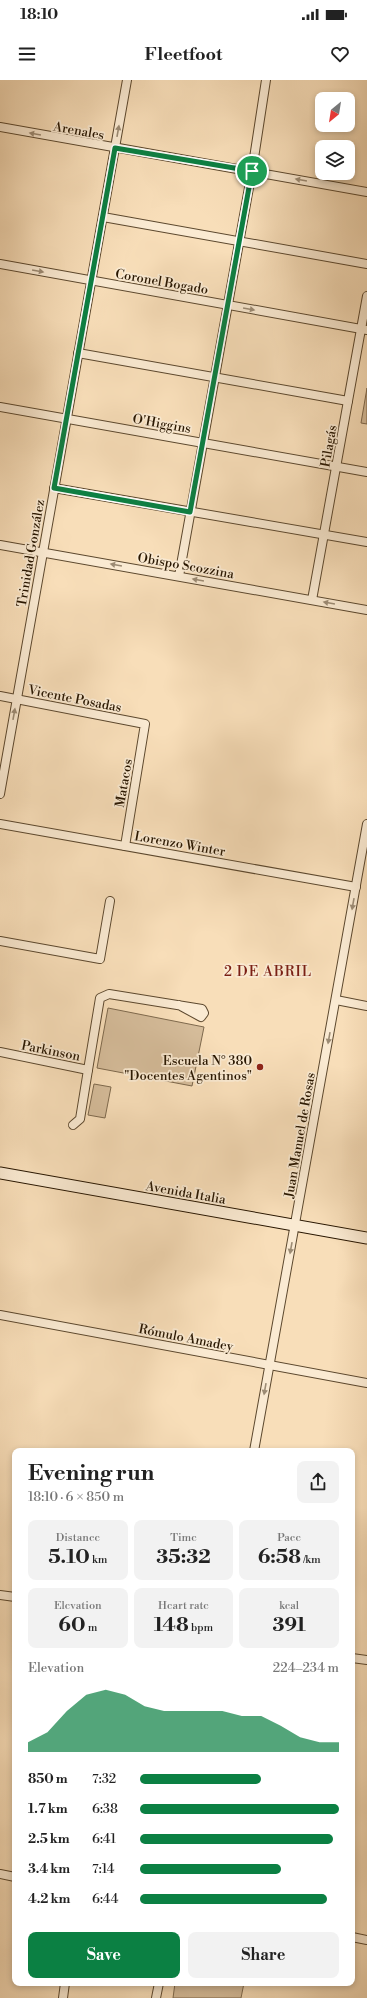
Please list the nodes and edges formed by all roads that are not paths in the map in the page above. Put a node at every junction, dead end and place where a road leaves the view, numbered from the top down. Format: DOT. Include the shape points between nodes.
graph roads {
  1 [pos="127,80"];
  2 [pos="266,80"];
  3 [pos="0,128"];
  4 [pos="115,148"];
  5 [pos="252,171"];
  6 [pos="367,192"];
  7 [pos="103,217"];
  8 [pos="238,241"];
  9 [pos="0,264"];
  10 [pos="367,264"];
  11 [pos="91,281"];
  12 [pos="367,296"];
  13 [pos="227,305"];
  14 [pos="364,329"];
  15 [pos="78,352"];
  16 [pos="214,377"];
  17 [pos="348,401"];
  18 [pos="0,407"];
  19 [pos="66,419"];
  20 [pos="203,443"];
  21 [pos="336,466"];
  22 [pos="367,472"];
  23 [pos="54,488"];
  24 [pos="190,512"];
  25 [pos="324,534"];
  26 [pos="367,542"];
  27 [pos="0,545"];
  28 [pos="42,552"];
  29 [pos="179,576"];
  30 [pos="312,600"];
  31 [pos="367,610"];
  32 [pos="0,696"];
  33 [pos="16,698"];
  34 [pos="145,724"];
  35 [pos="0,794"];
  36 [pos="0,824"];
  37 [pos="367,824"];
  38 [pos="125,846"];
  39 [pos="356,887"];
  40 [pos="110,901"];
  41 [pos="0,941"];
  42 [pos="336,1000"];
  43 [pos="179,1005"];
  44 [pos="367,1006"];
  45 [pos="0,1052"];
  46 [pos="88,1070"];
  47 [pos="73,1125"];
  48 [pos="0,1173"];
  49 [pos="295,1225"];
  50 [pos="367,1238"];
  51 [pos="0,1315"];
  52 [pos="270,1365"];
  53 [pos="367,1384"];
  54 [pos="255,1448"];
  55 [pos="0,1595"];
  56 [pos="12,1597"];
  57 [pos="355,1658"];
  58 [pos="367,1660"];
  59 [pos="0,1874"];
  60 [pos="12,1876"];
  61 [pos="355,1938"];
  62 [pos="367,1940"];
  63 [pos="65,1986"];
  64 [pos="158,1986"];
  65 [pos="62,1998"];
  66 [pos="156,1998"];
  4 -- 1 [label="street, Trinidad González, one-way"];
  2 -- 5 [label="street"];
  4 -- 3 [label="street, Arenales, one-way"];
  4 -- 5 [label="street, Arenales"];
  4 -- 7 [label="street, Trinidad González"];
  6 -- 5 [label="street, Arenales, one-way"];
  5 -- 8 [label="street"];
  7 -- 8 [label="street"];
  7 -- 11 [label="street, Trinidad González"];
  8 -- 10 [label="street"];
  8 -- 13 [label="street"];
  9 -- 11 [label="street, Coronel Bogado, one-way"];
  11 -- 13 [label="street, Coronel Bogado"];
  11 -- 15 [label="street, Trinidad González"];
  12 -- 14 [label="street, Pilagás"];
  13 -- 14 [label="street, Coronel Bogado, one-way"];
  13 -- 16 [label="street"];
  14 -- 17 [label="street, Pilagás"];
  15 -- 16 [label="street"];
  15 -- 19 [label="street, Trinidad González"];
  16 -- 17 [label="street"];
  16 -- 20 [label="street"];
  17 -- 21 [label="street, Pilagás"];
  18 -- 19 [label="street, O'Higgins"];
  19 -- 20 [label="street, O'Higgins"];
  19 -- 23 [label="street, Trinidad González"];
  20 -- 21 [label="street, O'Higgins"];
  20 -- 24 [label="street"];
  21 -- 22 [label="street, O'Higgins"];
  21 -- 25 [label="street, Pilagás"];
  23 -- 24 [label="street"];
  23 -- 28 [label="street, Trinidad González"];
  24 -- 25 [label="street"];
  24 -- 29 [label="street"];
  25 -- 26 [label="street"];
  25 -- 30 [label="street, Pilagás"];
  27 -- 28 [label="street, Obispo Scozzina"];
  29 -- 28 [label="street, Obispo Scozzina, one-way"];
  28 -- 33 [label="street, Trinidad González"];
  30 -- 29 [label="street, Obispo Scozzina, one-way"];
  31 -- 30 [label="street, Obispo Scozzina, one-way"];
  32 -- 33 [label="street, Vicente Posadas"];
  33 -- 34 [label="street, Vicente Posadas"];
  35 -- 33 [label="street, Trinidad González, one-way"];
  34 -- 38 [label="street, Matacos"];
  36 -- 38 [label="street, Lorenzo Winter"];
  37 -- 39 [label="street, Juan Manuel de Rosas"];
  38 -- 39 [label="street, Lorenzo Winter"];
  39 -- 42 [label="street, Juan Manuel de Rosas, one-way"];
  40 -- 41 [label="street" via="100,959"];
  42 -- 44 [label="street"];
  42 -- 49 [label="street, Juan Manuel de Rosas, one-way"];
  43 -- 46 [label="street, Parkinson" via="109,994 100,998"];
  45 -- 46 [label="street, Parkinson"];
  46 -- 47 [label="street" via="80,1119"];
  48 -- 49 [label="main road, Avenida Italia"];
  49 -- 50 [label="main road, Avenida Italia"];
  49 -- 52 [label="street, Juan Manuel de Rosas, one-way"];
  51 -- 52 [label="street, Rómulo Amadey"];
  52 -- 53 [label="street, Rómulo Amadey"];
  52 -- 54 [label="street, Juan Manuel de Rosas, one-way"];
  55 -- 56 [label="street"];
  57 -- 58 [label="street"];
  59 -- 60 [label="street"];
  61 -- 62 [label="street"];
  63 -- 65 [label="street"];
  64 -- 66 [label="street"];
}
